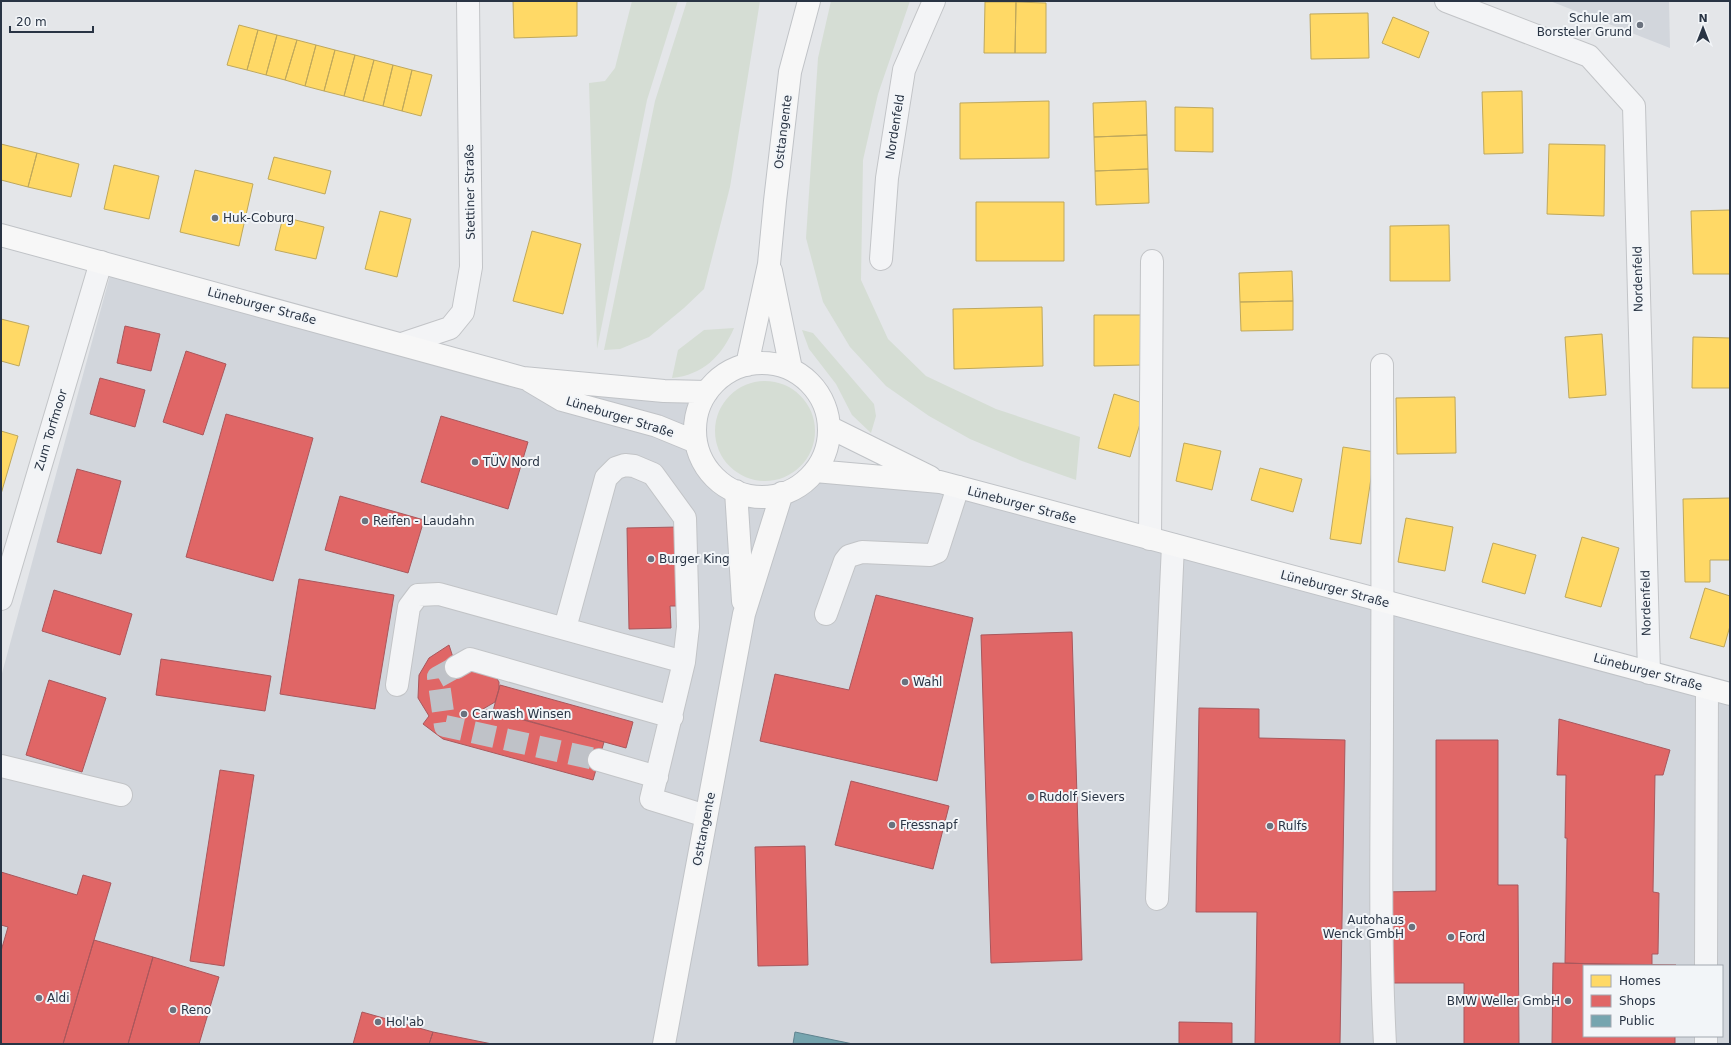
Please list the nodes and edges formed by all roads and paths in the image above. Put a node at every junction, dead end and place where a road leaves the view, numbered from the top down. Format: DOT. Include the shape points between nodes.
graph roads {
  1 [pos="468,1"];
  2 [pos="809,1"];
  3 [pos="934,1"];
  4 [pos="1446,1"];
  5 [pos="1,235"];
  6 [pos="881,259"];
  7 [pos="1152,261"];
  8 [pos="101,262"];
  9 [pos="769,264"];
  10 [pos="402,344"];
  11 [pos="747,365"];
  12 [pos="1382,365"];
  13 [pos="791,369"];
  14 [pos="523,378"];
  15 [pos="707,392"];
  16 [pos="829,427"];
  17 [pos="696,442"];
  18 [pos="815,471"];
  19 [pos="949,485"];
  20 [pos="736,491"];
  21 [pos="782,494"];
  22 [pos="1150,539"];
  23 [pos="1173,545"];
  24 [pos="1,599"];
  25 [pos="1383,602"];
  26 [pos="744,614"];
  27 [pos="826,614"];
  28 [pos="565,628"];
  29 [pos="684,662"];
  30 [pos="456,667"];
  31 [pos="1649,673"];
  32 [pos="397,685"];
  33 [pos="1707,688"];
  34 [pos="1730,694"];
  35 [pos="672,717"];
  36 [pos="598,760"];
  37 [pos="1,766"];
  38 [pos="657,777"];
  39 [pos="121,795"];
  40 [pos="706,816"];
  41 [pos="1157,900"];
  42 [pos="1706,965"];
  43 [pos="664,1044"];
  44 [pos="1384,1044"];
  1 -- 10 [label="street, Stettiner Straße" via="471,267 463,312 450,328"];
  2 -- 9 [label="main road, Osttangente" via="790,72"];
  3 -- 6 [label="street, Nordenfeld" via="904,70 887,178"];
  4 -- 31 [label="street, Nordenfeld" via="1589,56 1634,106"];
  5 -- 8 [label="main road, Lüneburger Straße"];
  7 -- 22 [label="street"];
  8 -- 10 [label="main road, Lüneburger Straße"];
  8 -- 24 [label="street, Zum Torfmoor"];
  9 -- 11 [label="main road, Osttangente"];
  9 -- 13 [label="main road, Osttangente"];
  10 -- 14 [label="main road, Lüneburger Straße"];
  11 -- 13 [label="main road" via="762,363"];
  11 -- 15 [label="main road" via="735,368 724,375"];
  12 -- 25 [label="street"];
  13 -- 16 [label="main road" via="811,384 818,393 824,404"];
  14 -- 15 [label="main road, Lüneburger Straße" via="664,392"];
  14 -- 17 [label="main road, Lüneburger Straße" via="562,400 657,426"];
  15 -- 17 [label="main road" via="697,416"];
  16 -- 18 [label="main road" via="828,443"];
  16 -- 19 [label="main road, Lüneburger Straße"];
  17 -- 20 [label="main road" via="710,471 724,485"];
  18 -- 19 [label="main road, Lüneburger Straße"];
  18 -- 21 [label="main road" via="795,488"];
  19 -- 22 [label="main road, Lüneburger Straße"];
  19 -- 27 [label="street" via="937,552 930,555 862,552 849,556"];
  20 -- 21 [label="main road" via="751,496"];
  20 -- 26 [label="main road, Osttangente"];
  21 -- 26 [label="main road, Osttangente"];
  22 -- 23 [label="main road, Lüneburger Straße"];
  23 -- 25 [label="main road, Lüneburger Straße"];
  23 -- 41 [label="street"];
  25 -- 31 [label="main road, Lüneburger Straße"];
  25 -- 44 [label="street" via="1381,891"];
  26 -- 40 [label="main road, Osttangente"];
  28 -- 29 [label="street"];
  28 -- 29 [label="street" via="606,478 616,468 634,466 653,474 685,518 688,627"];
  28 -- 32 [label="street" via="439,594 418,595 409,607"];
  29 -- 35 [label="street"];
  30 -- 35 [label="street" via="470,659"];
  31 -- 33 [label="main road, Lüneburger Straße"];
  33 -- 34 [label="main road, Lüneburger Straße"];
  33 -- 42 [label="street"];
  35 -- 38 [label="street"];
  36 -- 38 [label="street"];
  37 -- 39 [label="street"];
  38 -- 40 [label="street" via="651,799"];
  40 -- 43 [label="main road, Osttangente"];
}
